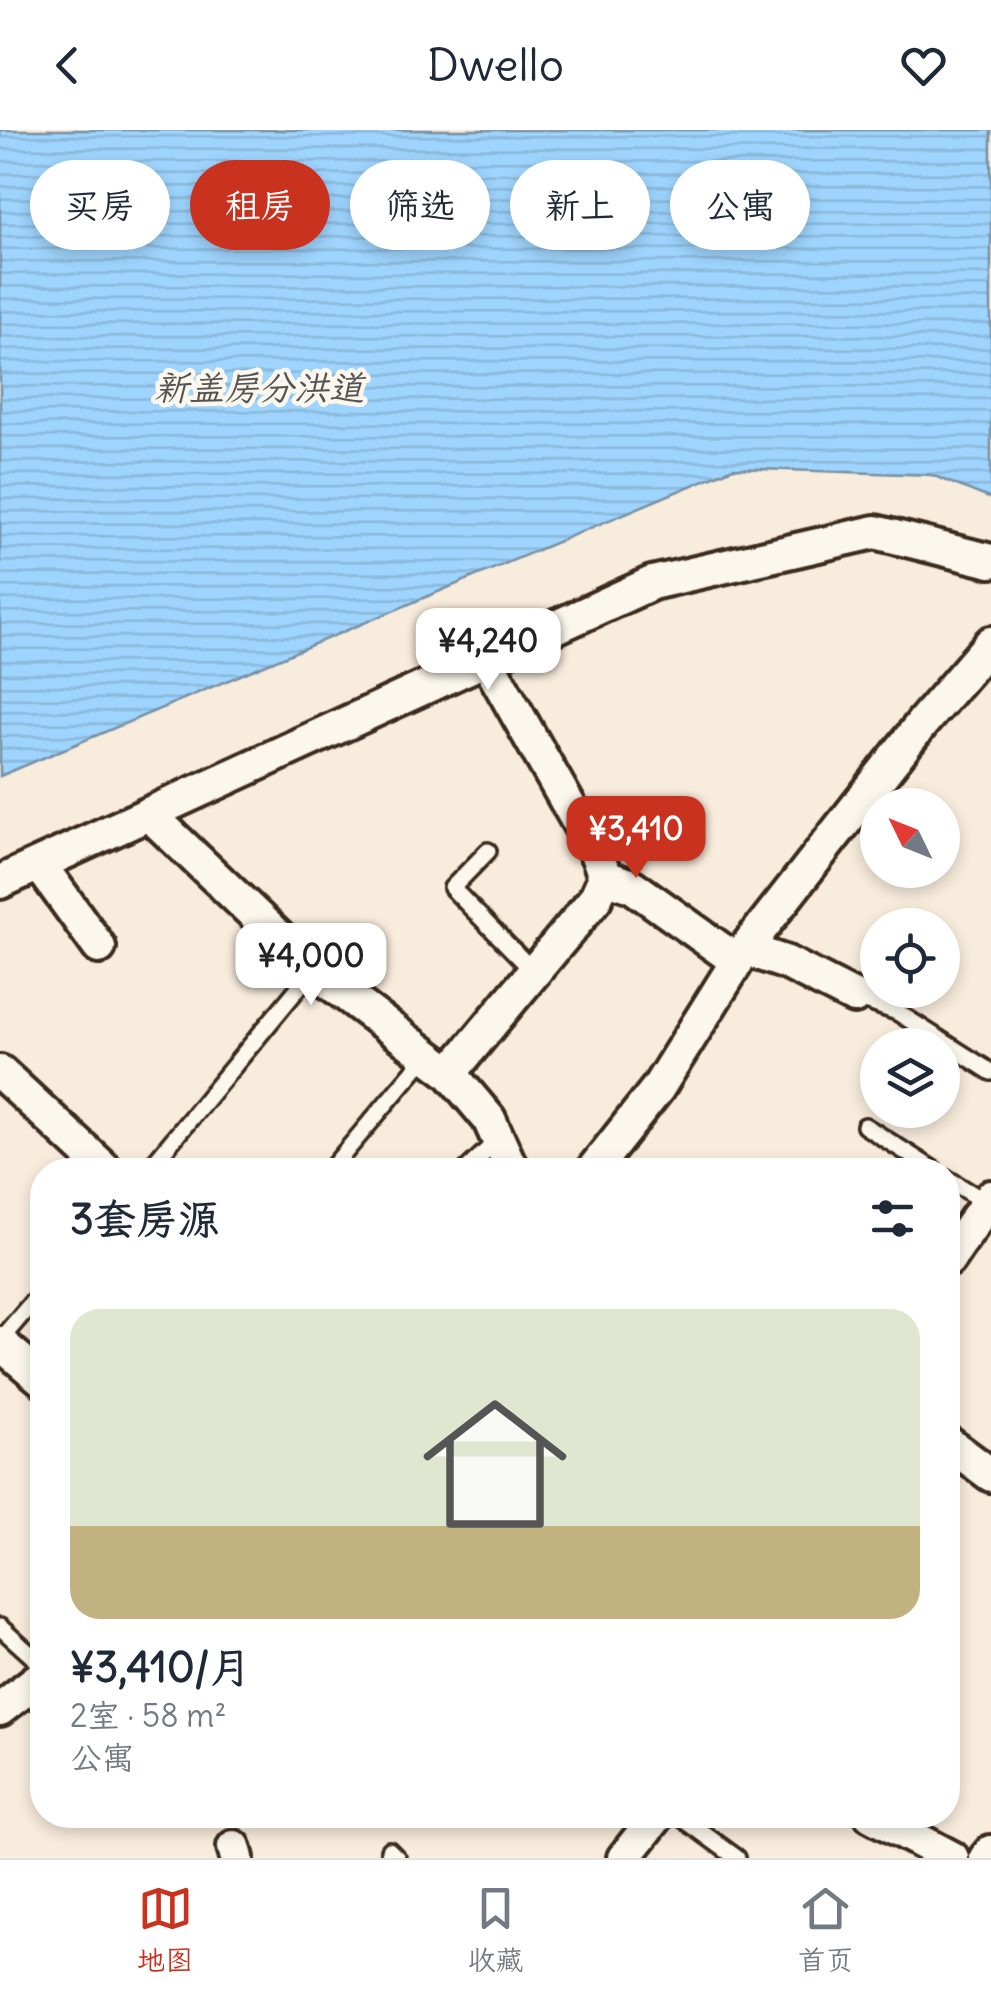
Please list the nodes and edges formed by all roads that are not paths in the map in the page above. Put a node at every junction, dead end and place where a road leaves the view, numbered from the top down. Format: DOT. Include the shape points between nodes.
graph roads {
  1 [pos="991,562"];
  2 [pos="991,643"];
  3 [pos="486,659"];
  4 [pos="149,814"];
  5 [pos="488,851"];
  6 [pos="39,864"];
  7 [pos="605,876"];
  8 [pos="0,882"];
  9 [pos="99,947"];
  10 [pos="741,955"];
  11 [pos="313,970"];
  12 [pos="534,972"];
  13 [pos="854,998"];
  14 [pos="439,1064"];
  15 [pos="0,1072"];
  16 [pos="991,1072"];
  17 [pos="868,1128"];
  18 [pos="505,1155"];
  19 [pos="93,1158"];
  20 [pos="158,1158"];
  21 [pos="342,1158"];
  22 [pos="603,1158"];
  23 [pos="915,1158"];
  24 [pos="960,1184"];
  25 [pos="989,1200"];
  26 [pos="960,1242"];
  27 [pos="30,1305"];
  28 [pos="0,1341"];
  29 [pos="30,1369"];
  30 [pos="960,1452"];
  31 [pos="991,1475"];
  32 [pos="0,1627"];
  33 [pos="30,1654"];
  34 [pos="30,1685"];
  35 [pos="0,1709"];
  36 [pos="646,1828"];
  37 [pos="675,1828"];
  38 [pos="895,1828"];
  39 [pos="991,1852"];
  40 [pos="624,1858"];
  41 [pos="737,1858"];
  42 [pos="952,1858"];
  43 [pos="986,1858"];
  1 -- 3 [label="street" via="874,532 652,584"];
  2 -- 10 [label="street"];
  3 -- 4 [label="street"];
  3 -- 7 [label="street"];
  4 -- 6 [label="street"];
  4 -- 11 [label="street"];
  5 -- 12 [label="lane" via="452,888"];
  6 -- 8 [label="street"];
  6 -- 9 [label="street"];
  7 -- 10 [label="street"];
  7 -- 12 [label="street" via="595,898"];
  10 -- 13 [label="street" via="787,963"];
  10 -- 22 [label="street" via="658,1088"];
  11 -- 14 [label="street"];
  11 -- 20 [label="lane"];
  12 -- 14 [label="street"];
  13 -- 16 [label="lane" via="897,1012"];
  14 -- 18 [label="street" via="489,1119"];
  14 -- 21 [label="lane"];
  15 -- 19 [label="street"];
  17 -- 23 [label="lane"];
  24 -- 25 [label="lane"];
  25 -- 26 [label="street"];
  27 -- 28 [label="lane"];
  28 -- 29 [label="street"];
  30 -- 31 [label="street"];
  32 -- 33 [label="lane"];
  34 -- 35 [label="street"];
  36 -- 40 [label="street"];
  37 -- 41 [label="lane"];
  38 -- 42 [label="street"];
  39 -- 43 [label="street"];
}
